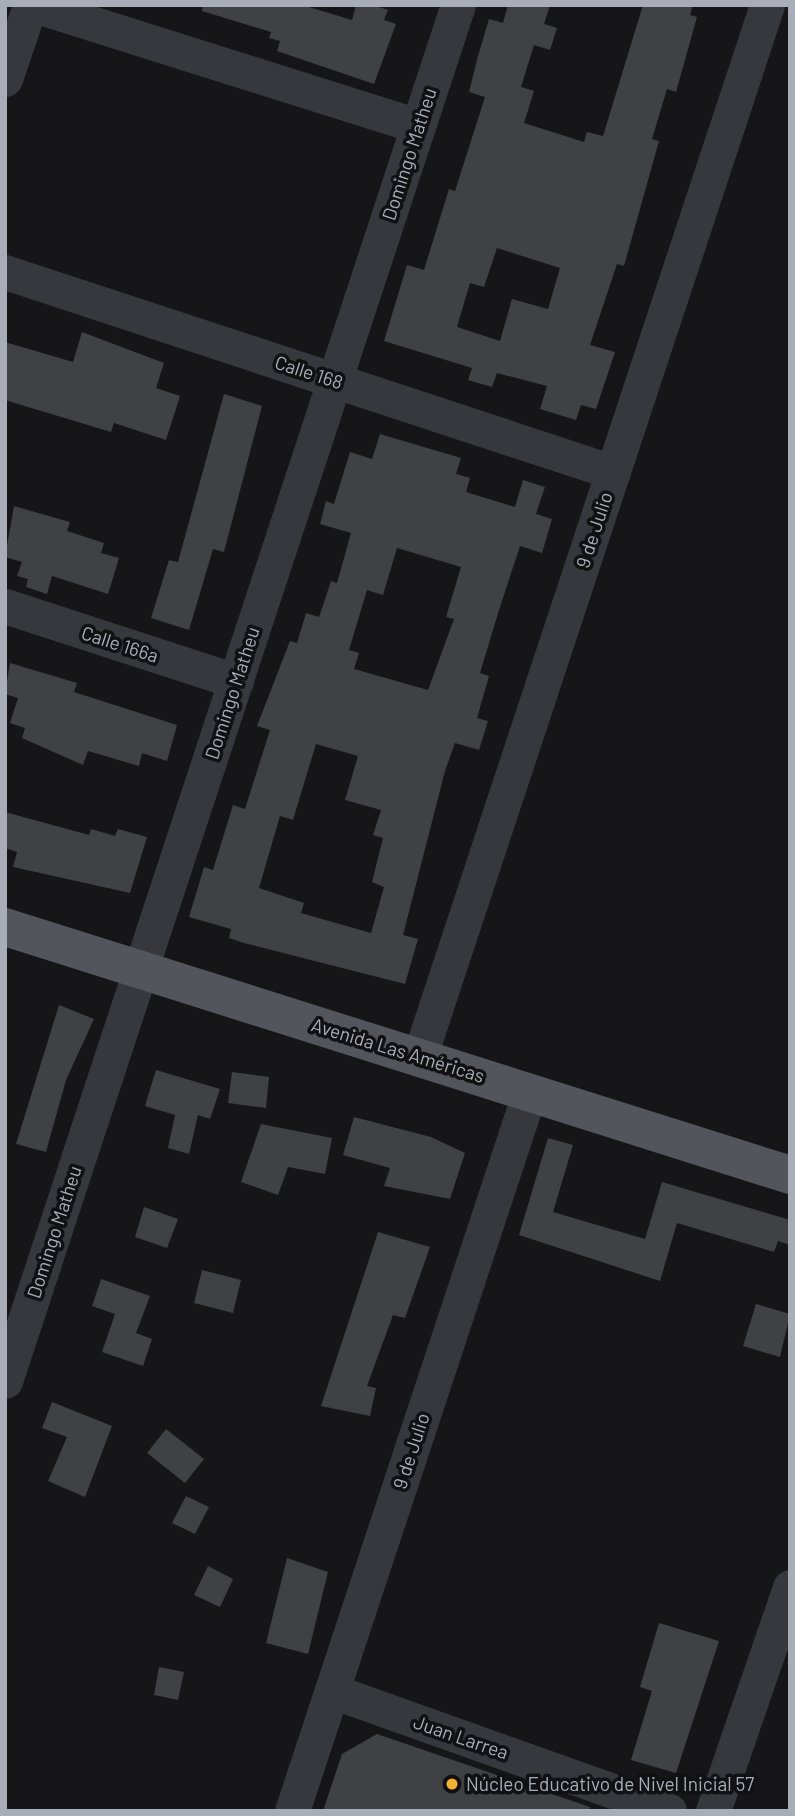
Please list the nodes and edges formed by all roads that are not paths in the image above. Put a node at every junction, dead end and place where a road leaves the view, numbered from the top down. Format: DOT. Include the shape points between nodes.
graph roads {
  1 [pos="32,5"];
  2 [pos="458,5"];
  3 [pos="767,5"];
  4 [pos="5,79"];
  5 [pos="418,126"];
  6 [pos="5,272"];
  7 [pos="335,381"];
  8 [pos="613,472"];
  9 [pos="5,606"];
  10 [pos="236,681"];
  11 [pos="5,927"];
  12 [pos="140,972"];
  13 [pos="420,1055"];
  14 [pos="530,1091"];
  15 [pos="790,1175"];
  16 [pos="5,1381"];
  17 [pos="790,1587"];
  18 [pos="332,1691"];
  19 [pos="292,1811"];
  20 [pos="669,1811"];
  21 [pos="713,1811"];
  1 -- 4 [label="street"];
  1 -- 5 [label="street"];
  2 -- 5 [label="street, Domingo Matheu"];
  3 -- 8 [label="street, 9 de Julio"];
  5 -- 7 [label="street, Domingo Matheu"];
  6 -- 7 [label="street, Calle 168"];
  7 -- 8 [label="street, Calle 168"];
  7 -- 10 [label="street, Domingo Matheu"];
  8 -- 13 [label="street, 9 de Julio"];
  9 -- 10 [label="street, Calle 166a"];
  10 -- 12 [label="street, Domingo Matheu"];
  11 -- 12 [label="main road, Avenida Las Américas"];
  12 -- 13 [label="main road, Avenida Las Américas"];
  12 -- 16 [label="street, Domingo Matheu"];
  13 -- 14 [label="main road, Avenida Las Américas"];
  14 -- 15 [label="main road, Avenida Las Américas"];
  14 -- 18 [label="street, 9 de Julio"];
  17 -- 21 [label="street"];
  18 -- 19 [label="street, 9 de Julio"];
  18 -- 20 [label="street, Juan Larrea"];
}
